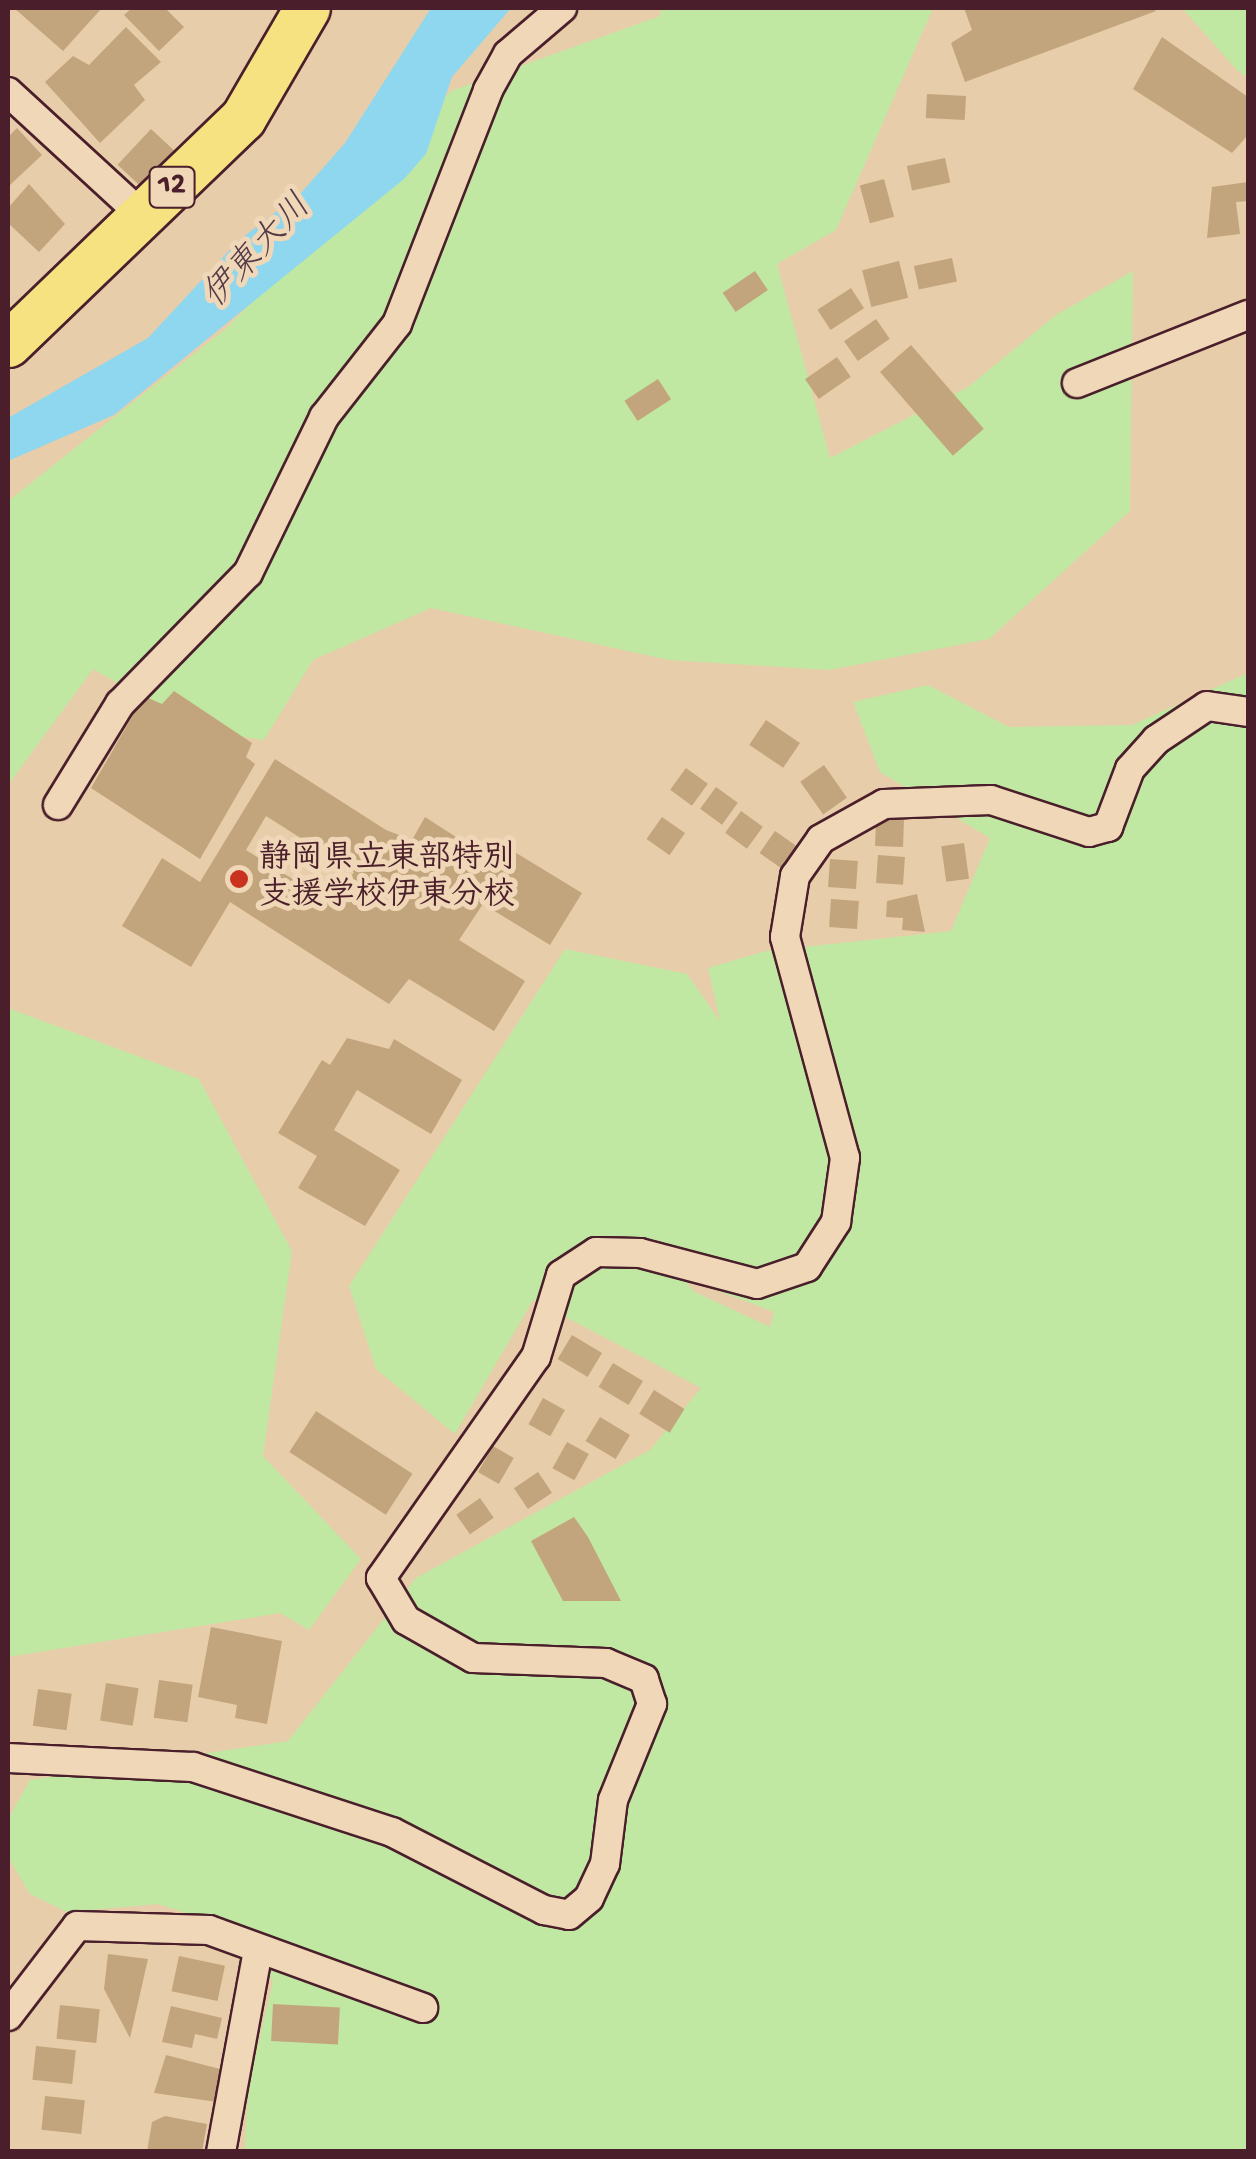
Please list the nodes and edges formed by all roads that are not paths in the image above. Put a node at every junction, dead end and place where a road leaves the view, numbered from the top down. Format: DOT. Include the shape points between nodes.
graph roads {
  1 [pos="307,8"];
  2 [pos="562,8"];
  3 [pos="8,92"];
  4 [pos="143,216"];
  5 [pos="1247,320"];
  6 [pos="8,344"];
  7 [pos="1077,383"];
  8 [pos="1248,712"];
  9 [pos="58,805"];
  10 [pos="8,1758"];
  11 [pos="258,1950"];
  12 [pos="423,2008"];
  13 [pos="8,2016"];
  14 [pos="220,2152"];
  1 -- 4 [label="main road, 12" via="243,118"];
  2 -- 9 [label="street" via="508,54 397,324 324,417 248,572 120,704"];
  3 -- 4 [label="street"];
  4 -- 6 [label="main road, 12"];
  5 -- 7 [label="street"];
  8 -- 10 [label="street" via="1208,706 1156,740 1130,769 1108,827 1089,832 992,800 884,804 821,839 795,876 785,938 845,1158 836,1222 807,1267 757,1284 640,1253 596,1252 561,1275 536,1358 382,1578 406,1620 473,1658 606,1663 644,1679 652,1704 613,1800 606,1864 590,1898 569,1915 544,1910 392,1832 194,1768"];
  11 -- 12 [label="street"];
  11 -- 13 [label="street" via="209,1930 78,1926"];
  11 -- 14 [label="street"];
}
